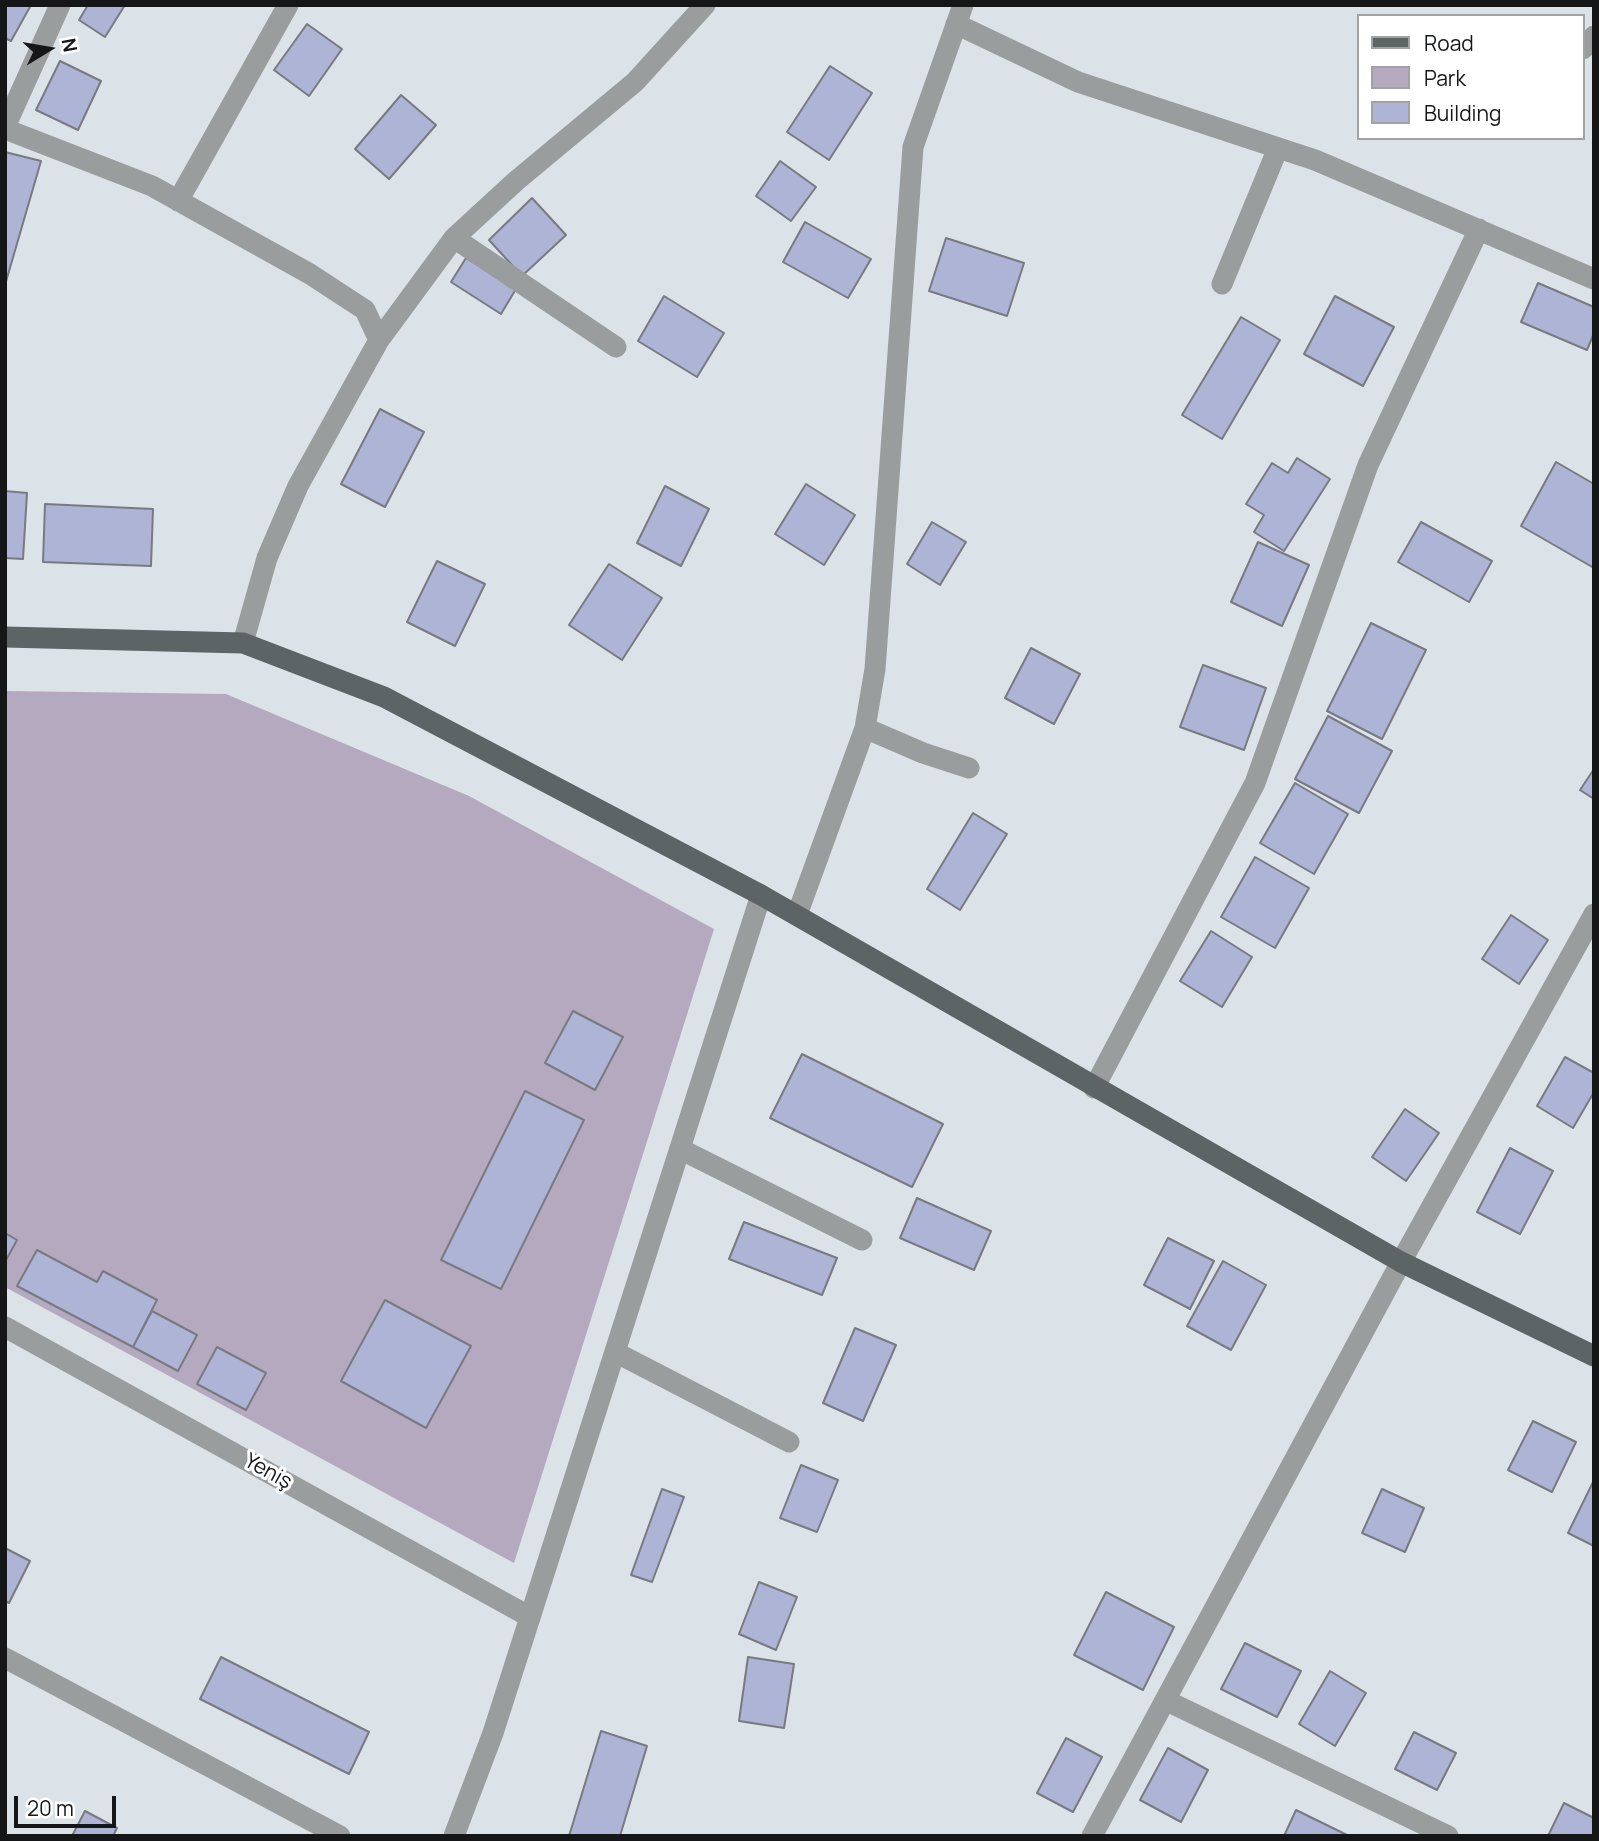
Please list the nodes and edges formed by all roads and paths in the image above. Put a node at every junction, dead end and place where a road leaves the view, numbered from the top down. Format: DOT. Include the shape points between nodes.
graph roads {
  1 [pos="60,5"];
  2 [pos="288,5"];
  3 [pos="705,5"];
  4 [pos="960,15"];
  5 [pos="5,128"];
  6 [pos="1278,148"];
  7 [pos="178,201"];
  8 [pos="1479,229"];
  9 [pos="454,238"];
  10 [pos="1594,279"];
  11 [pos="1222,284"];
  12 [pos="379,340"];
  13 [pos="616,347"];
  14 [pos="5,637"];
  15 [pos="243,643"];
  16 [pos="865,728"];
  17 [pos="969,768"];
  18 [pos="761,895"];
  19 [pos="1594,914"];
  20 [pos="797,915"];
  21 [pos="1094,1088"];
  22 [pos="680,1149"];
  23 [pos="862,1240"];
  24 [pos="1401,1262"];
  25 [pos="5,1327"];
  26 [pos="615,1352"];
  27 [pos="1594,1356"];
  28 [pos="789,1442"];
  29 [pos="530,1617"];
  30 [pos="5,1658"];
  31 [pos="1165,1700"];
  32 [pos="340,1836"];
  33 [pos="454,1836"];
  34 [pos="1092,1836"];
  35 [pos="1448,1836"];
  1 -- 5 [label="street"];
  2 -- 7 [label="street"];
  3 -- 9 [label="street" via="635,82"];
  4 -- 6 [label="street" via="1078,82"];
  4 -- 16 [label="street" via="913,147 875,669"];
  5 -- 7 [label="street"];
  6 -- 8 [label="street"];
  6 -- 11 [label="street"];
  7 -- 12 [label="street" via="365,310"];
  8 -- 10 [label="street"];
  8 -- 21 [label="street" via="1368,464 1255,783"];
  9 -- 12 [label="street"];
  9 -- 13 [label="street"];
  12 -- 15 [label="street" via="298,486 267,558"];
  14 -- 15 [label="main road"];
  15 -- 18 [label="main road" via="384,697"];
  16 -- 17 [label="street"];
  16 -- 20 [label="street"];
  18 -- 20 [label="main road"];
  18 -- 22 [label="street"];
  19 -- 24 [label="street"];
  20 -- 21 [label="main road"];
  21 -- 24 [label="main road"];
  22 -- 23 [label="street"];
  22 -- 26 [label="street"];
  24 -- 27 [label="main road"];
  24 -- 31 [label="street"];
  25 -- 29 [label="street, Yeniş"];
  26 -- 28 [label="street"];
  26 -- 29 [label="street"];
  29 -- 33 [label="street"];
  30 -- 32 [label="street"];
  31 -- 34 [label="street"];
  31 -- 35 [label="street"];
}
